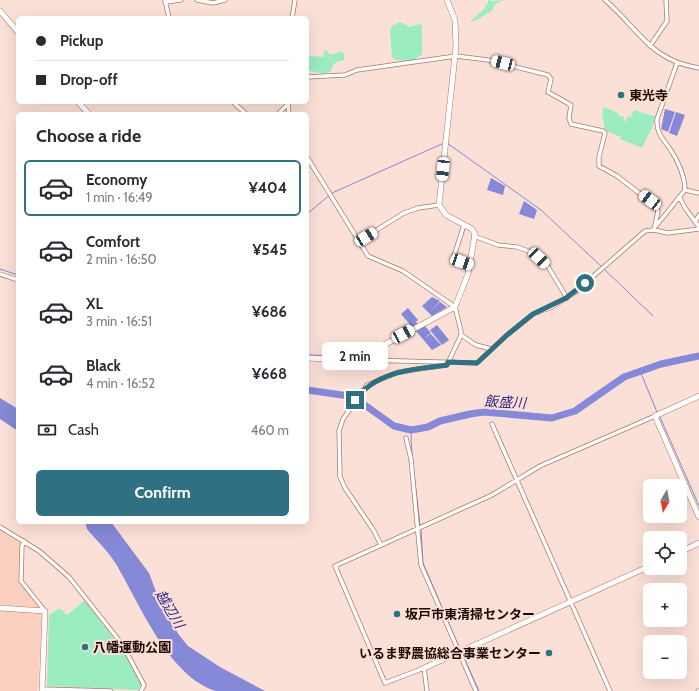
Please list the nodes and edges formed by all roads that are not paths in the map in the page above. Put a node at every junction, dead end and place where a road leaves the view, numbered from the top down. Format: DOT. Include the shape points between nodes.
graph roads {
  1 [pos="181,0"];
  2 [pos="197,0"];
  3 [pos="225,0"];
  4 [pos="295,0"];
  5 [pos="447,0"];
  6 [pos="605,0"];
  7 [pos="666,0"];
  8 [pos="165,1"];
  9 [pos="0,11"];
  10 [pos="169,16"];
  11 [pos="292,16"];
  12 [pos="16,30"];
  13 [pos="650,46"];
  14 [pos="456,56"];
  15 [pos="677,63"];
  16 [pos="699,68"];
  17 [pos="309,77"];
  18 [pos="80,104"];
  19 [pos="235,104"];
  20 [pos="287,104"];
  21 [pos="87,112"];
  22 [pos="244,112"];
  23 [pos="280,112"];
  24 [pos="309,159"];
  25 [pos="685,190"];
  26 [pos="699,193"];
  27 [pos="680,198"];
  28 [pos="439,204"];
  29 [pos="699,214"];
  30 [pos="695,222"];
  31 [pos="464,225"];
  32 [pos="655,228"];
  33 [pos="699,228"];
  34 [pos="474,236"];
  35 [pos="359,241"];
  36 [pos="470,265"];
  37 [pos="0,274"];
  38 [pos="16,279"];
  39 [pos="566,298"];
  40 [pos="455,307"];
  41 [pos="462,335"];
  42 [pos="491,349"];
  43 [pos="358,357"];
  44 [pos="309,358"];
  45 [pos="448,362"];
  46 [pos="699,396"];
  47 [pos="655,416"];
  48 [pos="492,424"];
  49 [pos="406,438"];
  50 [pos="517,481"];
  51 [pos="699,517"];
  52 [pos="0,527"];
  53 [pos="418,529"];
  54 [pos="24,542"];
  55 [pos="699,543"];
  56 [pos="381,546"];
  57 [pos="687,549"];
  58 [pos="643,569"];
  59 [pos="572,603"];
  60 [pos="0,608"];
  61 [pos="45,611"];
  62 [pos="460,653"];
  63 [pos="424,668"];
  64 [pos="42,690"];
  65 [pos="57,690"];
  66 [pos="111,691"];
  67 [pos="141,691"];
  68 [pos="427,691"];
  69 [pos="476,691"];
  70 [pos="610,691"];
  1 -- 8 [label="street"];
  2 -- 3 [label="street" via="213,3"];
  4 -- 11 [label="street"];
  5 -- 14 [label="street" via="455,20"];
  6 -- 13 [label="street"];
  7 -- 13 [label="street" via="667,21"];
  8 -- 10 [label="street"];
  9 -- 12 [label="street"];
  13 -- 15 [label="street"];
  14 -- 17 [label="street" via="357,70 345,75"];
  14 -- 28 [label="street"];
  14 -- 32 [label="street" via="488,60 550,76 548,92 571,105 568,118 571,124 603,131 605,134 599,156 600,166 656,206 658,212"];
  15 -- 16 [label="street"];
  15 -- 25 [label="street" via="656,128 682,173"];
  18 -- 21 [label="street"];
  19 -- 22 [label="street"];
  20 -- 23 [label="street"];
  24 -- 35 [label="street"];
  25 -- 26 [label="street"];
  25 -- 27 [label="street"];
  27 -- 30 [label="street"];
  27 -- 32 [label="street"];
  28 -- 31 [label="street" via="446,215"];
  28 -- 35 [label="street" via="404,213"];
  29 -- 30 [label="street"];
  30 -- 33 [label="street"];
  31 -- 34 [label="street" via="472,230"];
  31 -- 36 [label="street" via="453,259"];
  32 -- 33 [label="street" via="668,234"];
  32 -- 39 [label="street" via="645,231"];
  34 -- 36 [label="street"];
  34 -- 39 [label="street" via="498,245 531,252 547,265"];
  35 -- 40 [label="street" via="368,256 403,271"];
  36 -- 40 [label="street"];
  37 -- 38 [label="street"];
  39 -- 42 [label="street" via="533,314"];
  40 -- 41 [label="street"];
  40 -- 43 [label="street"];
  41 -- 42 [label="street" via="476,345"];
  41 -- 45 [label="street"];
  42 -- 45 [label="street" via="477,363"];
  43 -- 44 [label="street" via="348,360"];
  43 -- 45 [label="street" via="364,360"];
  45 -- 56 [label="street" via="447,365 392,374 367,385 349,408 339,431 340,477"];
  46 -- 47 [label="street"];
  47 -- 50 [label="street" via="540,466"];
  47 -- 51 [label="street"];
  48 -- 50 [label="street"];
  49 -- 53 [label="street" via="411,459"];
  50 -- 53 [label="street"];
  50 -- 59 [label="street"];
  52 -- 54 [label="street"];
  53 -- 56 [label="street"];
  53 -- 62 [label="street" via="421,565"];
  54 -- 61 [label="street" via="20,581"];
  54 -- 67 [label="street" via="69,577 122,644 144,685"];
  55 -- 57 [label="street"];
  56 -- 63 [label="street" via="335,566 335,569 385,683"];
  58 -- 59 [label="street"];
  59 -- 62 [label="street"];
  59 -- 70 [label="street"];
  60 -- 61 [label="street"];
  61 -- 64 [label="street"];
  62 -- 63 [label="street"];
  62 -- 69 [label="street"];
  63 -- 68 [label="street"];
  64 -- 65 [label="street"];
  65 -- 66 [label="street"];
}
